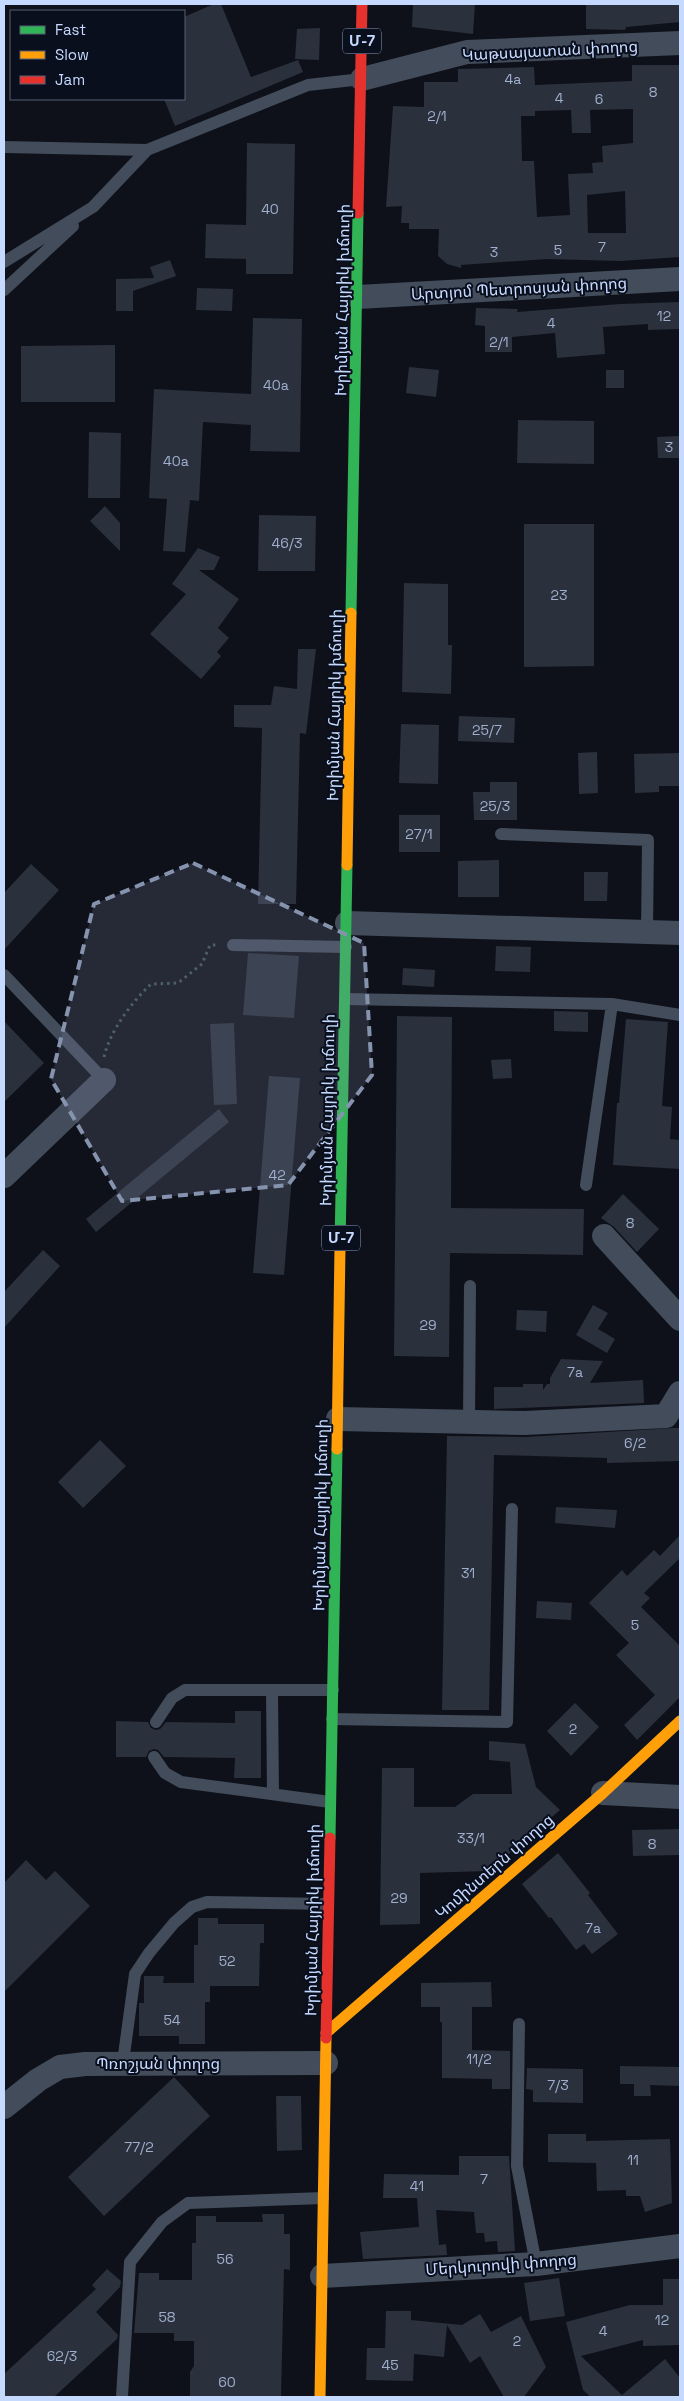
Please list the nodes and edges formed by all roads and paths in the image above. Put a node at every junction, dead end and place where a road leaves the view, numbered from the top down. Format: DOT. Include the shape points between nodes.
graph roads {
  1 [pos="362,4"];
  2 [pos="680,43"];
  3 [pos="362,79"];
  4 [pos="4,147"];
  5 [pos="147,150"];
  6 [pos="93,207"];
  7 [pos="4,262"];
  8 [pos="680,279"];
  9 [pos="4,290"];
  10 [pos="358,297"];
  11 [pos="501,834"];
  12 [pos="347,923"];
  13 [pos="647,932"];
  14 [pos="680,933"];
  15 [pos="233,945"];
  16 [pos="346,947"];
  17 [pos="4,975"];
  18 [pos="345,999"];
  19 [pos="612,1004"];
  20 [pos="680,1015"];
  21 [pos="102,1077"];
  22 [pos="4,1176"];
  23 [pos="586,1185"];
  24 [pos="604,1236"];
  25 [pos="470,1286"];
  26 [pos="680,1320"];
  27 [pos="680,1393"];
  28 [pos="338,1419"];
  29 [pos="469,1422"];
  30 [pos="512,1509"];
  31 [pos="272,1690"];
  32 [pos="333,1690"];
  33 [pos="332,1718"];
  34 [pos="156,1722"];
  35 [pos="680,1722"];
  36 [pos="154,1757"];
  37 [pos="603,1793"];
  38 [pos="273,1794"];
  39 [pos="680,1797"];
  40 [pos="330,1802"];
  41 [pos="328,1904"];
  42 [pos="519,2024"];
  43 [pos="326,2033"];
  44 [pos="123,2062"];
  45 [pos="326,2063"];
  46 [pos="4,2107"];
  47 [pos="323,2198"];
  48 [pos="680,2246"];
  49 [pos="536,2264"];
  50 [pos="322,2276"];
  51 [pos="122,2397"];
  52 [pos="320,2397"];
  1 -- 3 [label="main road, Խրիմյան Հայրիկ խճուղի / Մ-7"];
  2 -- 3 [label="street, Կաթսայատան փողոց" via="467,52"];
  3 -- 5 [label="lane" via="308,85"];
  3 -- 10 [label="main road, Խրիմյան Հայրիկ խճուղի / Մ-7"];
  4 -- 5 [label="lane"];
  5 -- 6 [label="lane"];
  6 -- 7 [label="lane"];
  6 -- 9 [label="lane"];
  8 -- 10 [label="street, Արտյոմ Պետրոսյան փողոց"];
  10 -- 12 [label="main road, Խրիմյան Հայրիկ խճուղի / Մ-7"];
  11 -- 13 [label="lane" via="648,840"];
  12 -- 13 [label="street"];
  12 -- 16 [label="main road, Խրիմյան Հայրիկ խճուղի / Մ-7"];
  13 -- 14 [label="street"];
  15 -- 16 [label="lane"];
  15 -- 21 [label="path" via="210,944 202,964 178,983 151,984 139,996 107,1044"];
  16 -- 18 [label="main road, Խրիմյան Հայրիկ խճուղի / Մ-7"];
  17 -- 21 [label="lane"];
  18 -- 19 [label="lane"];
  18 -- 28 [label="main road, Խրիմյան Հայրիկ խճուղի / Մ-7"];
  19 -- 20 [label="lane"];
  19 -- 23 [label="lane"];
  21 -- 22 [label="street"];
  24 -- 26 [label="street"];
  25 -- 29 [label="lane"];
  27 -- 29 [label="street" via="666,1416 524,1423"];
  28 -- 29 [label="street"];
  28 -- 32 [label="main road, Խրիմյան Հայրիկ խճուղի / Մ-7"];
  30 -- 33 [label="lane" via="507,1722"];
  31 -- 32 [label="lane"];
  31 -- 34 [label="lane" via="185,1690 172,1698"];
  31 -- 38 [label="lane"];
  32 -- 33 [label="main road, Խրիմյան Հայրիկ խճուղի / Մ-7"];
  33 -- 40 [label="main road, Խրիմյան Հայրիկ խճուղի / Մ-7"];
  35 -- 37 [label="main road, Կոմինտերն փողոց"];
  36 -- 38 [label="lane" via="165,1773 181,1782"];
  37 -- 39 [label="street"];
  37 -- 43 [label="main road, Կոմինտերն փողոց"];
  38 -- 40 [label="lane"];
  40 -- 41 [label="main road, Խրիմյան Հայրիկ խճուղի / Մ-7"];
  41 -- 43 [label="main road, Խրիմյան Հայրիկ խճուղի / Մ-7"];
  41 -- 44 [label="lane" via="207,1902 192,1908 161,1937 135,1974"];
  42 -- 49 [label="lane" via="517,2166"];
  43 -- 45 [label="main road, Խրիմյան Հայրիկ խճուղի / Մ-7"];
  44 -- 45 [label="street, Պռոշյան փողոց"];
  44 -- 46 [label="street, Պռոշյան փողոց" via="60,2068 38,2080"];
  45 -- 47 [label="main road, Խրիմյան Հայրիկ խճուղի / Մ-7"];
  47 -- 50 [label="main road, Խրիմյան Հայրիկ խճուղի / Մ-7"];
  47 -- 51 [label="lane" via="188,2203 162,2222 130,2262"];
  48 -- 49 [label="street, Մերկուրովի փողոց"];
  49 -- 50 [label="street, Մերկուրովի փողոց"];
  50 -- 52 [label="main road, Խրիմյան Հայրիկ խճուղի / Մ-7"];
}
